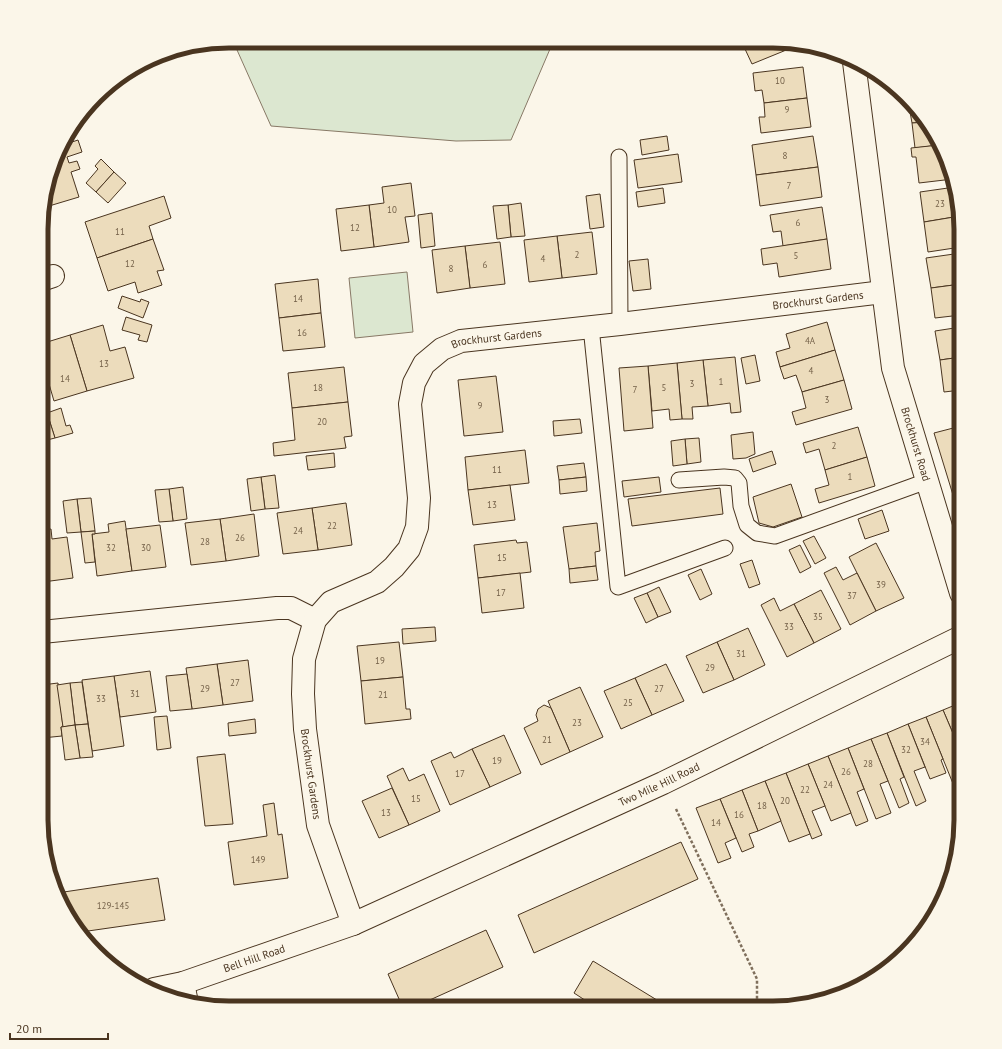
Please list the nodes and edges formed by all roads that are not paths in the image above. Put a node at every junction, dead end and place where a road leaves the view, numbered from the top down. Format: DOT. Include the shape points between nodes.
graph roads {
  1 [pos="855,68"];
  2 [pos="619,157"];
  3 [pos="883,292"];
  4 [pos="620,324"];
  5 [pos="591,327"];
  6 [pos="679,480"];
  7 [pos="927,481"];
  8 [pos="725,548"];
  9 [pos="954,570"];
  10 [pos="315,620"];
  11 [pos="48,631"];
  12 [pos="954,640"];
  13 [pos="353,924"];
  14 [pos="168,990"];
  15 [pos="184,991"];
  1 -- 3 [label="street, Brockhurst Road"];
  2 -- 4 [label="lane"];
  3 -- 4 [label="street, Brockhurst Gardens"];
  3 -- 7 [label="street, Brockhurst Road" via="893,368"];
  4 -- 5 [label="street, Brockhurst Gardens"];
  5 -- 8 [label="lane" via="618,587"];
  5 -- 10 [label="street, Brockhurst Gardens" via="461,341 442,349 424,364 414,383 410,404 419,498 417,527 409,549 377,582 331,602"];
  6 -- 7 [label="lane" via="724,476 735,478 739,483 747,525 758,533 775,536"];
  7 -- 9 [label="street, Brockhurst Road"];
  10 -- 11 [label="street" via="291,608 277,608"];
  10 -- 13 [label="street, Brockhurst Gardens" via="304,659 305,729 318,825"];
  12 -- 13 [label="street, Two Mile Hill Road" via="663,783"];
  13 -- 15 [label="street, Bell Hill Road"];
  14 -- 15 [label="street, Bell Hill Road"];
}
